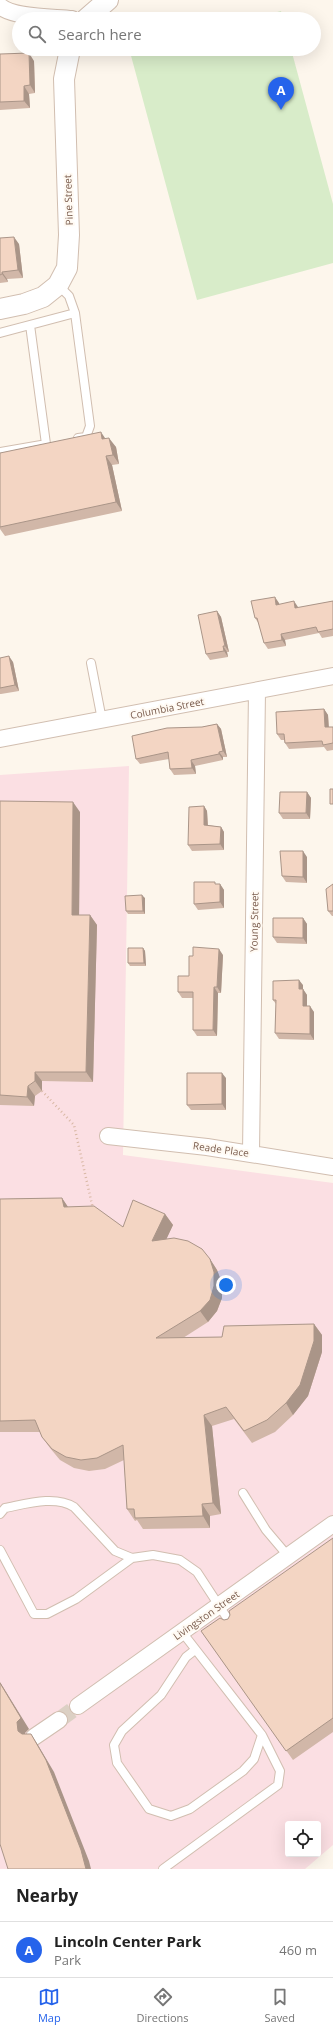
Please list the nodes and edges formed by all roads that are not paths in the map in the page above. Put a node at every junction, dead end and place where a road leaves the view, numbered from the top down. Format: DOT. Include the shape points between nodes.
graph roads {
  1 [pos="108,0"];
  2 [pos="0,6"];
  3 [pos="94,12"];
  4 [pos="12,13"];
  5 [pos="69,56"];
  6 [pos="58,285"];
  7 [pos="0,309"];
  8 [pos="75,313"];
  9 [pos="30,325"];
  10 [pos="0,333"];
  11 [pos="73,439"];
  12 [pos="0,452"];
  13 [pos="91,663"];
  14 [pos="333,676"];
  15 [pos="257,691"];
  16 [pos="102,720"];
  17 [pos="0,740"];
  18 [pos="108,1136"];
  19 [pos="251,1153"];
  20 [pos="333,1167"];
  21 [pos="243,1493"];
  22 [pos="0,1514"];
  23 [pos="333,1524"];
  24 [pos="0,1550"];
  25 [pos="288,1556"];
  26 [pos="132,1558"];
  27 [pos="220,1605"];
  28 [pos="231,1624"];
  29 [pos="182,1632"];
  30 [pos="195,1650"];
  31 [pos="78,1706"];
  32 [pos="59,1720"];
  33 [pos="262,1735"];
  34 [pos="34,1737"];
  35 [pos="163,1869"];
  1 -- 3 [label="street"];
  2 -- 4 [label="street"];
  5 -- 6 [label="street, Pine Street" via="64,79 69,247 66,268"];
  6 -- 7 [label="street, Pine Street" via="34,301"];
  6 -- 8 [label="lane" via="70,296"];
  8 -- 9 [label="lane"];
  8 -- 11 [label="lane" via="90,426 86,437"];
  9 -- 10 [label="lane"];
  9 -- 12 [label="lane" via="49,443"];
  13 -- 16 [label="lane"];
  14 -- 15 [label="street, Columbia Street"];
  15 -- 16 [label="street, Columbia Street"];
  15 -- 19 [label="street, Young Street"];
  16 -- 17 [label="street, Columbia Street"];
  18 -- 19 [label="street, Reade Place"];
  19 -- 20 [label="street, Reade Place"];
  21 -- 25 [label="lane" via="266,1530"];
  22 -- 26 [label="lane" via="5,1508 40,1502 66,1502 74,1507 115,1551"];
  23 -- 25 [label="street, Livingston Street"];
  24 -- 26 [label="lane" via="34,1614 47,1614 76,1599"];
  25 -- 27 [label="street, Livingston Street"];
  26 -- 27 [label="lane" via="153,1555 180,1560 197,1572"];
  27 -- 28 [label="lane"];
  27 -- 29 [label="street, Livingston Street"];
  29 -- 30 [label="lane"];
  29 -- 31 [label="street, Livingston Street"];
  30 -- 33 [label="lane"];
  30 -- 33 [label="lane" via="186,1657 161,1695 122,1731 114,1746 117,1762 149,1809 171,1816 190,1809 243,1771 254,1759"];
  32 -- 34 [label="street"];
  33 -- 35 [label="lane" via="280,1771 278,1785"];
}
